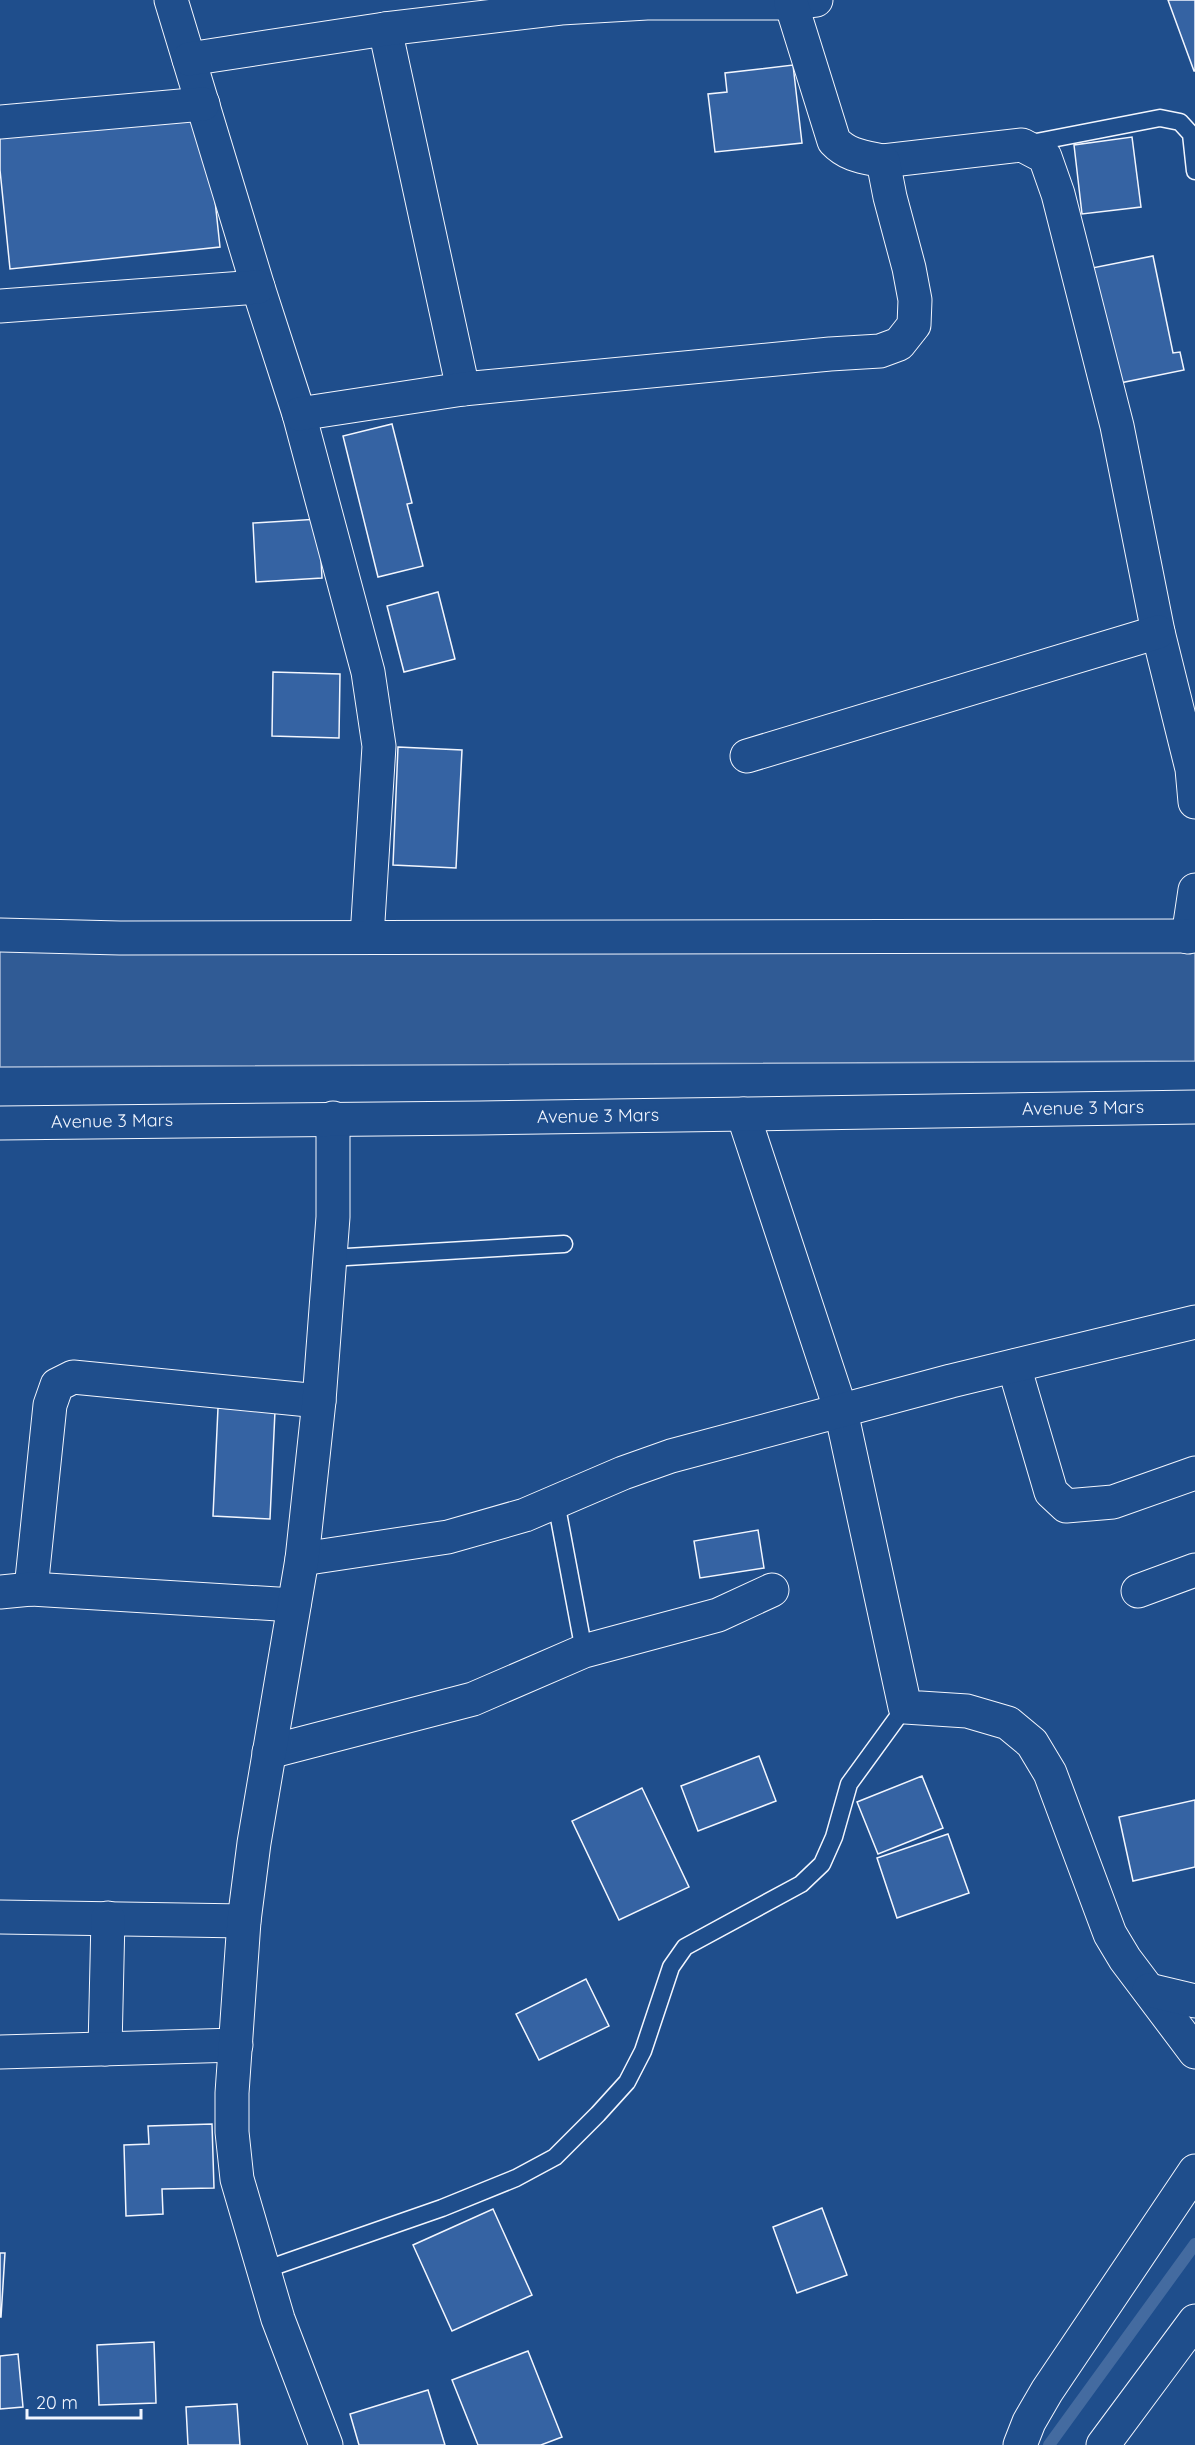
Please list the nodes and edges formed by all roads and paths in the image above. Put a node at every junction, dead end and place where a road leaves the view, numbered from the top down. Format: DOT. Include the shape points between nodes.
graph roads {
  1 [pos="171,0"];
  2 [pos="803,1"];
  3 [pos="386,29"];
  4 [pos="189,59"];
  5 [pos="203,104"];
  6 [pos="0,122"];
  7 [pos="1022,145"];
  8 [pos="883,161"];
  9 [pos="1195,164"];
  10 [pos="258,287"];
  11 [pos="0,306"];
  12 [pos="463,389"];
  13 [pos="300,414"];
  14 [pos="1158,632"];
  15 [pos="747,756"];
  16 [pos="1195,801"];
  17 [pos="1195,890"];
  18 [pos="0,935"];
  19 [pos="368,937"];
  20 [pos="1191,937"];
  21 [pos="1195,1107"];
  22 [pos="743,1114"];
  23 [pos="333,1118"];
  24 [pos="0,1123"];
  25 [pos="564,1244"];
  26 [pos="330,1258"];
  27 [pos="1195,1322"];
  28 [pos="1014,1366"];
  29 [pos="319,1401"];
  30 [pos="841,1411"];
  31 [pos="1195,1473"];
  32 [pos="556,1502"];
  33 [pos="302,1559"];
  34 [pos="1195,1570"];
  35 [pos="772,1590"];
  36 [pos="15,1591"];
  37 [pos="1138,1591"];
  38 [pos="294,1605"];
  39 [pos="584,1651"];
  40 [pos="905,1707"];
  41 [pos="269,1752"];
  42 [pos="0,1917"];
  43 [pos="108,1918"];
  44 [pos="244,1921"];
  45 [pos="1149,1990"];
  46 [pos="1195,2001"];
  47 [pos="236,2045"];
  48 [pos="105,2049"];
  49 [pos="0,2052"];
  50 [pos="1195,2052"];
  51 [pos="1195,2171"];
  52 [pos="264,2270"];
  53 [pos="1195,2321"];
  54 [pos="326,2445"];
  55 [pos="1020,2445"];
  56 [pos="1103,2445"];
  1 -- 4 [label="street"];
  2 -- 3 [label="street" via="561,8"];
  2 -- 8 [label="street" via="834,141 854,156"];
  3 -- 4 [label="street"];
  3 -- 12 [label="street"];
  4 -- 5 [label="street"];
  5 -- 6 [label="street"];
  5 -- 10 [label="street"];
  7 -- 8 [label="street"];
  7 -- 9 [label="lane" via="1160,118 1180,122 1191,134"];
  7 -- 14 [label="street" via="1045,157 1058,194 1117,426"];
  8 -- 12 [label="street" via="915,300 914,325 899,344 880,351"];
  10 -- 11 [label="street"];
  10 -- 13 [label="street"];
  12 -- 13 [label="street"];
  13 -- 19 [label="street" via="368,672 379,746"];
  14 -- 15 [label="street"];
  14 -- 16 [label="street" via="1192,770"];
  17 -- 20 [label="street"];
  18 -- 19 [label="street"];
  19 -- 20 [label="street"];
  21 -- 22 [label="street, Avenue 3 Mars"];
  22 -- 23 [label="street, Avenue 3 Mars"];
  22 -- 30 [label="street"];
  23 -- 24 [label="street, Avenue 3 Mars"];
  23 -- 26 [label="street"];
  25 -- 26 [label="lane"];
  26 -- 29 [label="street"];
  27 -- 28 [label="street"];
  28 -- 30 [label="street"];
  28 -- 31 [label="street" via="1051,1492 1066,1506 1113,1502"];
  29 -- 33 [label="street"];
  29 -- 36 [label="street" via="73,1377 57,1385"];
  30 -- 32 [label="street" via="671,1456"];
  30 -- 40 [label="street"];
  32 -- 33 [label="street" via="448,1537"];
  32 -- 39 [label="lane"];
  33 -- 38 [label="street"];
  34 -- 37 [label="street"];
  35 -- 39 [label="street" via="718,1615"];
  36 -- 38 [label="street"];
  38 -- 41 [label="street"];
  39 -- 41 [label="street" via="473,1699"];
  40 -- 45 [label="street" via="967,1711 1008,1723 1032,1743 1050,1773 1110,1934"];
  40 -- 52 [label="lane" via="849,1784 822,1864 801,1884 678,1954 643,2051 627,2082 555,2157 516,2178 442,2208"];
  41 -- 44 [label="street"];
  42 -- 43 [label="street"];
  43 -- 44 [label="street"];
  43 -- 48 [label="street"];
  44 -- 47 [label="street"];
  45 -- 46 [label="street"];
  45 -- 50 [label="street"];
  47 -- 48 [label="street"];
  47 -- 52 [label="street" via="232,2132 237,2179"];
  48 -- 49 [label="street"];
  51 -- 55 [label="street" via="1047,2391"];
  52 -- 54 [label="street" via="278,2319"];
  53 -- 56 [label="street"];
}
